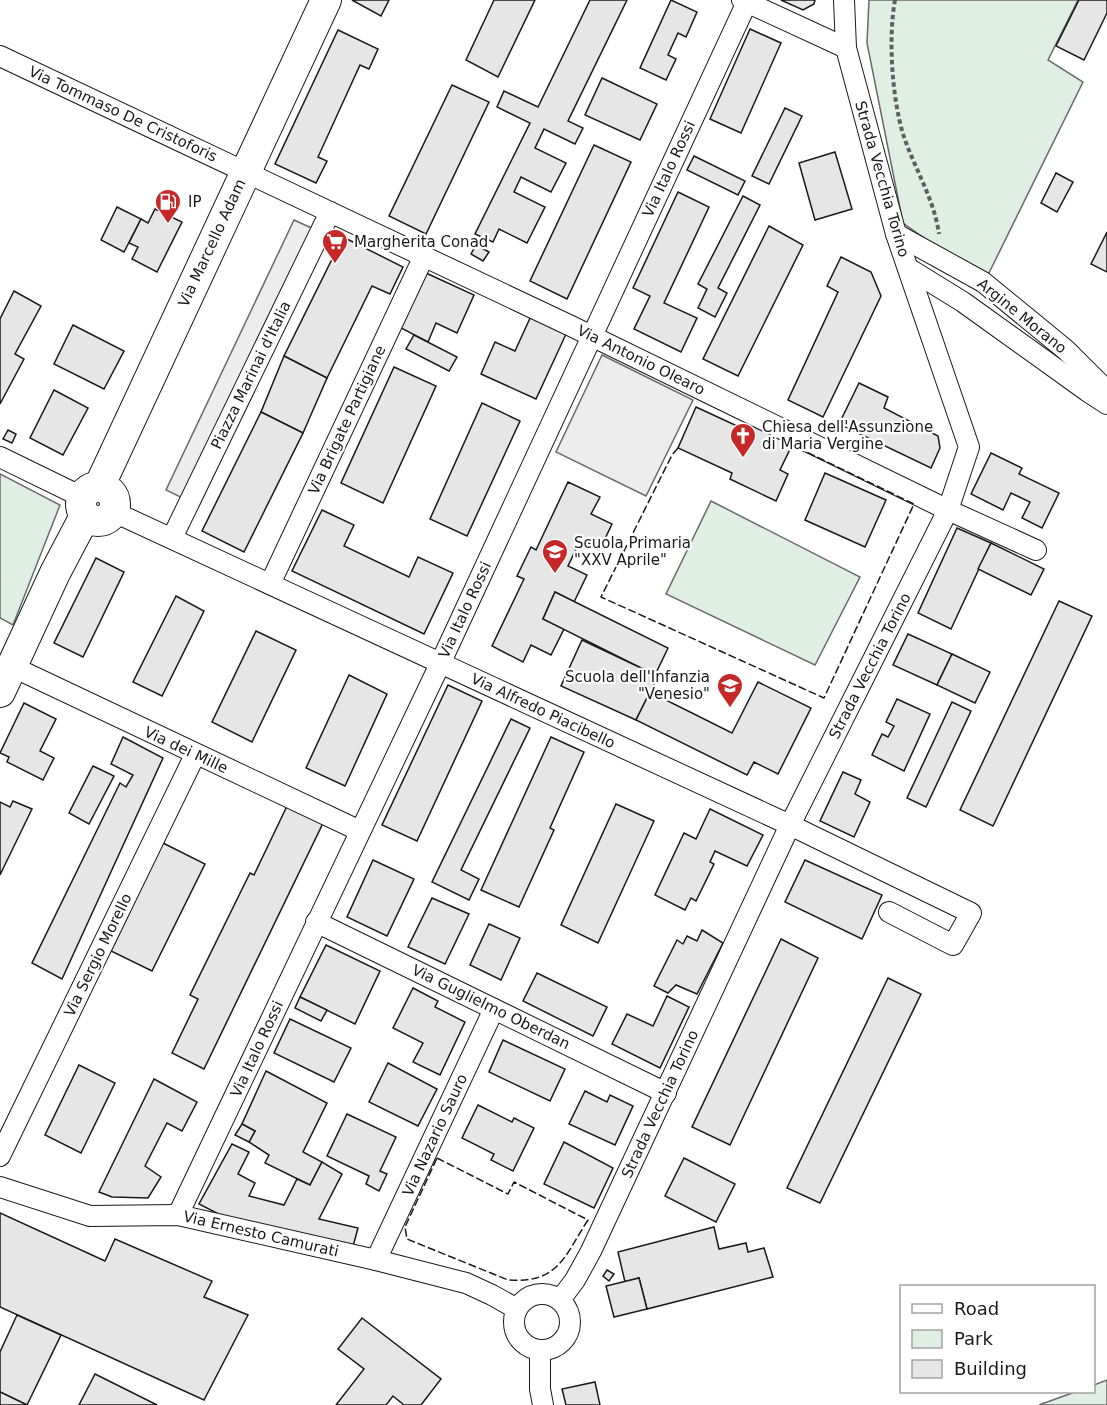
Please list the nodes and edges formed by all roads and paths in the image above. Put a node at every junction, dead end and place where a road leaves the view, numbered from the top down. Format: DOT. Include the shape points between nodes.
graph roads {
  1 [pos="326,0"];
  2 [pos="844,0"];
  3 [pos="895,0"];
  4 [pos="744,1"];
  5 [pos="846,48"];
  6 [pos="0,56"];
  7 [pos="245,172"];
  8 [pos="330,212"];
  9 [pos="896,234"];
  10 [pos="424,256"];
  11 [pos="942,259"];
  12 [pos="908,268"];
  13 [pos="592,336"];
  14 [pos="1107,392"];
  15 [pos="1107,404"];
  16 [pos="0,457"];
  17 [pos="95,503"];
  18 [pos="948,510"];
  19 [pos="172,538"];
  20 [pos="1036,550"];
  21 [pos="270,584"];
  22 [pos="440,664"];
  23 [pos="6,680"];
  24 [pos="195,755"];
  25 [pos="790,825"];
  26 [pos="360,831"];
  27 [pos="889,912"];
  28 [pos="316,922"];
  29 [pos="494,1009"];
  30 [pos="666,1093"];
  31 [pos="0,1156"];
  32 [pos="0,1187"];
  33 [pos="178,1215"];
  34 [pos="376,1260"];
  35 [pos="560,1300"];
  36 [pos="517,1309"];
  37 [pos="540,1350"];
  38 [pos="543,1405"];
  1 -- 7 [label="main road, Via Marcello Adam"];
  2 -- 5 [label="street, Strada Vecchia Torino"];
  3 -- 11 [label="path" via="891,19 894,89 903,133 936,213"];
  4 -- 5 [label="street"];
  4 -- 13 [label="street, Via Italo Rossi"];
  5 -- 9 [label="street, Strada Vecchia Torino"];
  6 -- 7 [label="street, Via Tommaso De Cristoforis"];
  7 -- 8 [label="street, Via Antonio Olearo"];
  7 -- 17 [label="main road, Via Marcello Adam"];
  8 -- 10 [label="street, Via Antonio Olearo"];
  8 -- 19 [label="street, Piazza Marinai d'Italia"];
  9 -- 11 [label="street, Argine Morano"];
  9 -- 12 [label="street, Strada Vecchia Torino"];
  10 -- 13 [label="street, Via Antonio Olearo"];
  10 -- 21 [label="street, Via Brigate Partigiane"];
  11 -- 14 [label="street, Argine Morano" via="983,282 1066,350"];
  12 -- 15 [label="street, Argine Morano"];
  12 -- 18 [label="street, Strada Vecchia Torino" via="969,447"];
  13 -- 18 [label="street, Via Antonio Olearo"];
  13 -- 22 [label="street, Via Italo Rossi"];
  16 -- 17 [label="street, Via Alfredo Piacibello"];
  17 -- 19 [label="street, Via Alfredo Piacibello"];
  17 -- 23 [label="main road, Via Marcello Adam" via="55,573"];
  18 -- 20 [label="street, Via Antonio Olearo"];
  18 -- 25 [label="street, Strada Vecchia Torino"];
  19 -- 21 [label="street, Via Alfredo Piacibello"];
  21 -- 22 [label="street, Via Alfredo Piacibello"];
  22 -- 25 [label="street, Via Alfredo Piacibello"];
  22 -- 26 [label="street, Via Italo Rossi"];
  23 -- 24 [label="street, Via dei Mille"];
  24 -- 26 [label="street, Via dei Mille"];
  24 -- 31 [label="street, Via Sergio Morello"];
  25 -- 27 [label="street, Via Alfredo Piacibello" via="971,913 953,945"];
  25 -- 30 [label="street, Strada Vecchia Torino"];
  26 -- 28 [label="street, Via Italo Rossi"];
  28 -- 29 [label="street, Via Guglielmo Oberdan"];
  28 -- 33 [label="street, Via Italo Rossi"];
  29 -- 30 [label="street, Via Guglielmo Oberdan"];
  29 -- 34 [label="street, Via Nazario Sauro"];
  30 -- 35 [label="street, Strada Vecchia Torino" via="591,1251"];
  32 -- 33 [label="street, Via Ernesto Camurati" via="90,1216"];
  33 -- 34 [label="street, Via Ernesto Camurati"];
  34 -- 36 [label="street, Via Ernesto Camurati" via="466,1283"];
  35 -- 36 [label="street" via="536,1294"];
  35 -- 37 [label="street" via="569,1315 568,1332 557,1346"];
  36 -- 37 [label="street" via="514,1327 518,1336 531,1348"];
  37 -- 38 [label="street"];
}
